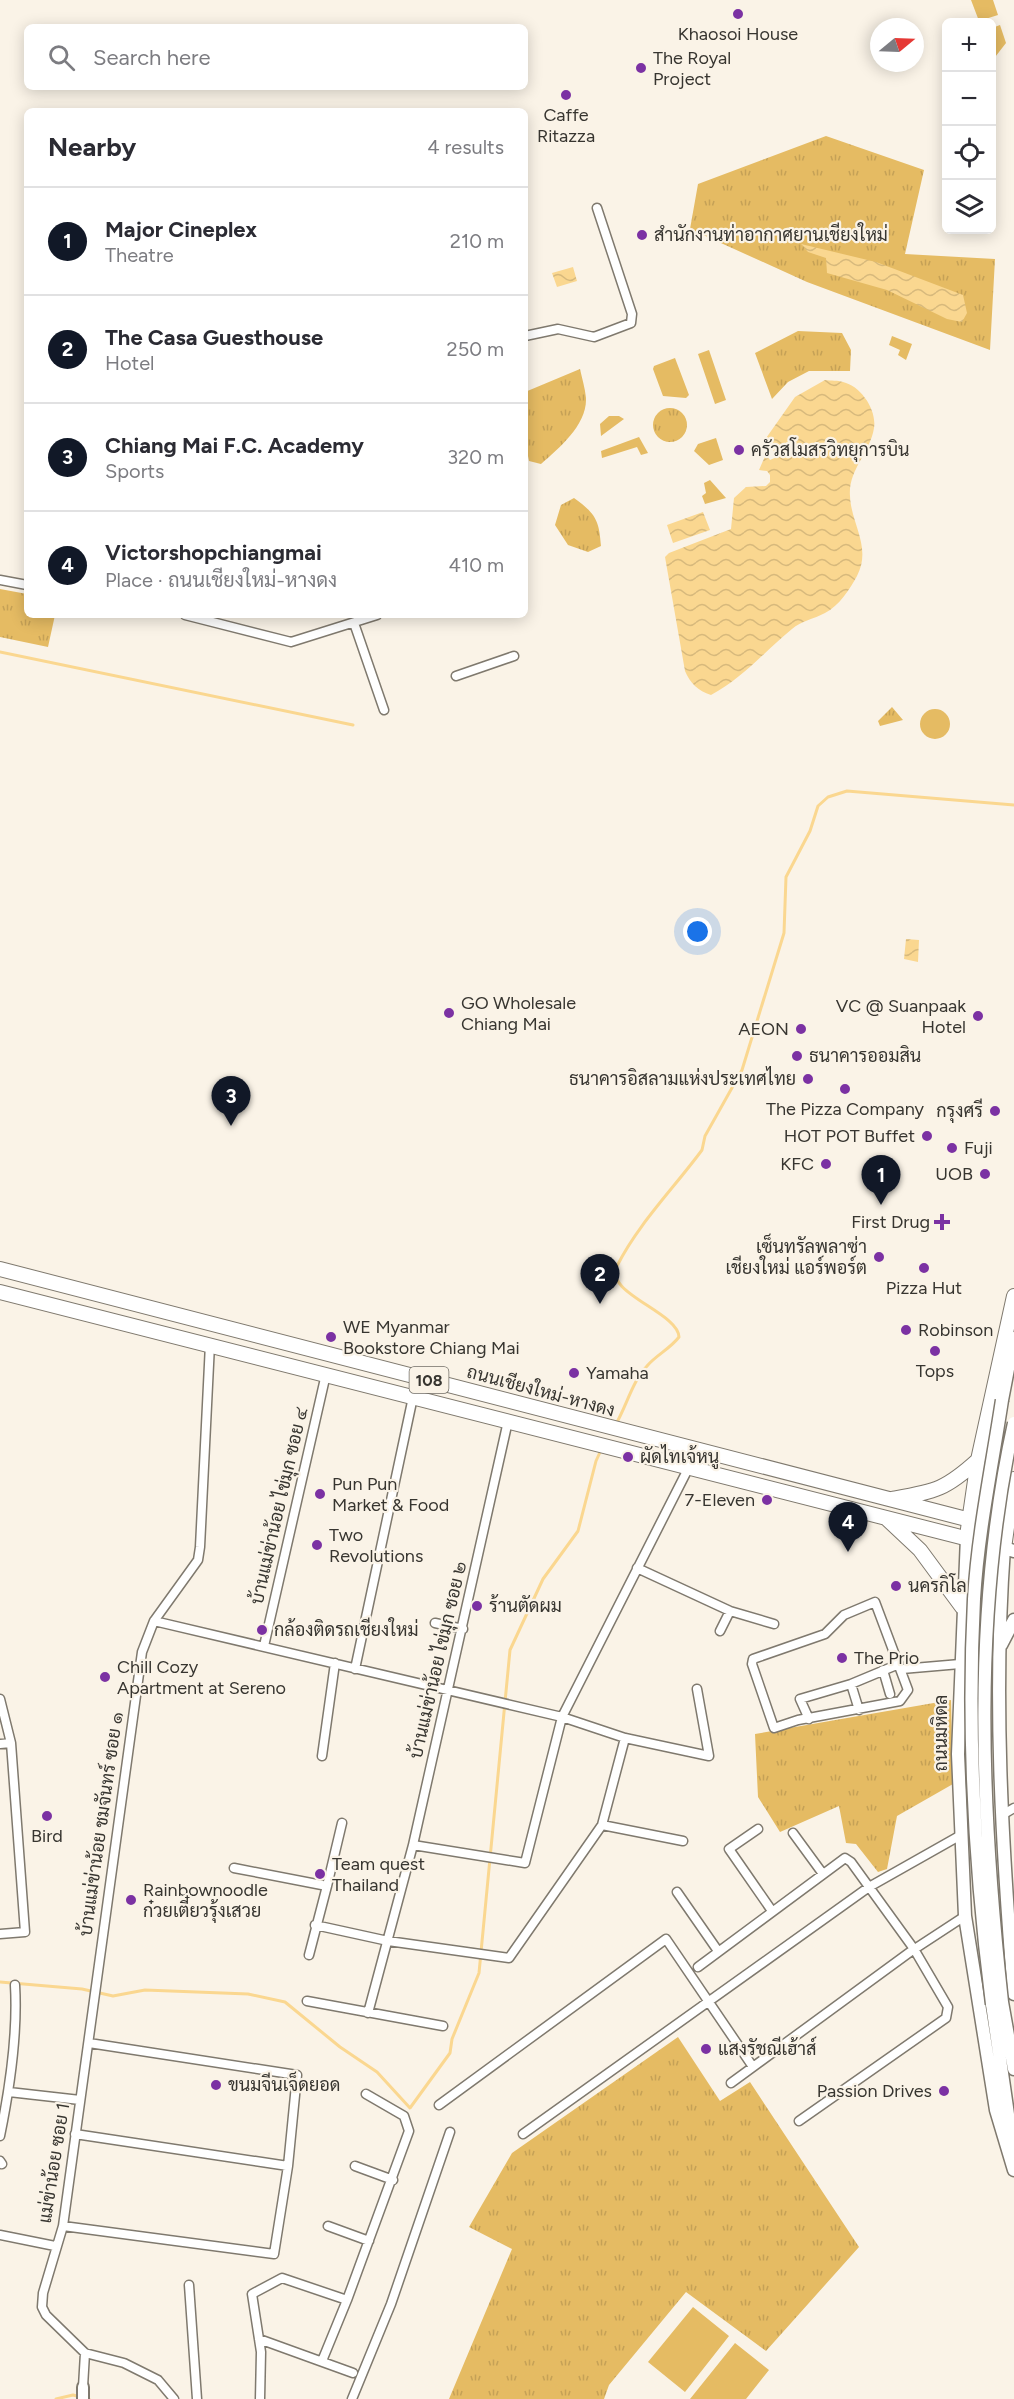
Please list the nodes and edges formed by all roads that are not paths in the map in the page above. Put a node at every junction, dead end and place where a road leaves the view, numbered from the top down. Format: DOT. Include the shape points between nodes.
graph roads {
  1 [pos="597,208"];
  2 [pos="528,335"];
  3 [pos="0,580"];
  4 [pos="24,584"];
  5 [pos="197,618"];
  6 [pos="368,618"];
  7 [pos="354,623"];
  8 [pos="514,656"];
  9 [pos="456,676"];
  10 [pos="384,710"];
  11 [pos="0,1269"];
  12 [pos="0,1292"];
  13 [pos="1014,1296"];
  14 [pos="255,1335"];
  15 [pos="1014,1338"];
  16 [pos="210,1344"];
  17 [pos="250,1354"];
  18 [pos="1014,1364"];
  19 [pos="326,1374"];
  20 [pos="412,1397"];
  21 [pos="1002,1400"];
  22 [pos="508,1421"];
  23 [pos="1014,1423"];
  24 [pos="978,1460"];
  25 [pos="689,1467"];
  26 [pos="1014,1479"];
  27 [pos="887,1499"];
  28 [pos="886,1518"];
  29 [pos="969,1520"];
  30 [pos="1010,1531"];
  31 [pos="967,1537"];
  32 [pos="1009,1550"];
  33 [pos="637,1568"];
  34 [pos="962,1608"];
  35 [pos="730,1611"];
  36 [pos="154,1620"];
  37 [pos="1014,1620"];
  38 [pos="435,1623"];
  39 [pos="774,1624"];
  40 [pos="463,1629"];
  41 [pos="720,1631"];
  42 [pos="264,1646"];
  43 [pos="999,1649"];
  44 [pos="335,1663"];
  45 [pos="960,1664"];
  46 [pos="901,1666"];
  47 [pos="355,1669"];
  48 [pos="883,1670"];
  49 [pos="851,1684"];
  50 [pos="697,1689"];
  51 [pos="449,1692"];
  52 [pos="890,1694"];
  53 [pos="0,1699"];
  54 [pos="859,1710"];
  55 [pos="561,1717"];
  56 [pos="809,1719"];
  57 [pos="958,1721"];
  58 [pos="999,1722"];
  59 [pos="625,1737"];
  60 [pos="11,1743"];
  61 [pos="0,1744"];
  62 [pos="322,1756"];
  63 [pos="1014,1808"];
  64 [pos="1002,1815"];
  65 [pos="342,1823"];
  66 [pos="602,1825"];
  67 [pos="758,1829"];
  68 [pos="793,1833"];
  69 [pos="961,1835"];
  70 [pos="683,1841"];
  71 [pos="413,1845"];
  72 [pos="234,1868"];
  73 [pos="822,1874"];
  74 [pos="327,1886"];
  75 [pos="869,1887"];
  76 [pos="676,1892"];
  77 [pos="1010,1892"];
  78 [pos="772,1911"];
  79 [pos="965,1916"];
  80 [pos="315,1925"];
  81 [pos="0,1934"];
  82 [pos="388,1941"];
  83 [pos="914,1949"];
  84 [pos="718,1951"];
  85 [pos="309,1955"];
  86 [pos="698,1967"];
  87 [pos="15,1985"];
  88 [pos="1014,1994"];
  89 [pos="94,2000"];
  90 [pos="307,2001"];
  91 [pos="709,2002"];
  92 [pos="997,2003"];
  93 [pos="368,2013"];
  94 [pos="443,2026"];
  95 [pos="89,2043"];
  96 [pos="753,2067"];
  97 [pos="1014,2069"];
  98 [pos="731,2083"];
  99 [pos="9,2091"];
  100 [pos="366,2094"];
  101 [pos="80,2100"];
  102 [pos="439,2105"];
  103 [pos="799,2121"];
  104 [pos="450,2132"];
  105 [pos="75,2134"];
  106 [pos="523,2134"];
  107 [pos="0,2136"];
  108 [pos="1014,2156"];
  109 [pos="288,2166"];
  110 [pos="355,2166"];
  111 [pos="1014,2170"];
  112 [pos="393,2180"];
  113 [pos="63,2226"];
  114 [pos="328,2226"];
  115 [pos="0,2235"];
  116 [pos="369,2241"];
  117 [pos="56,2246"];
  118 [pos="189,2285"];
  119 [pos="347,2300"];
  120 [pos="259,2339"];
  121 [pos="85,2353"];
  122 [pos="322,2361"];
  123 [pos="353,2373"];
  124 [pos="83,2387"];
  125 [pos="83,2399"];
  126 [pos="174,2399"];
  127 [pos="197,2399"];
  128 [pos="260,2399"];
  129 [pos="352,2399"];
  1 -- 2 [label="street" via="632,314 631,323 594,337 558,328"];
  3 -- 4 [label="street"];
  5 -- 7 [label="street" via="291,642"];
  6 -- 7 [label="street"];
  7 -- 10 [label="street"];
  8 -- 9 [label="street"];
  11 -- 14 [label="main road, ถนนเชียงใหม่-หางดง / 108"];
  12 -- 16 [label="main road, ถนนเชียงใหม่-หางดง / 108"];
  13 -- 24 [label="main road, ถนนมหิดล"];
  14 -- 17 [label="main road"];
  14 -- 27 [label="main road, ถนนเชียงใหม่-หางดง / 108"];
  15 -- 21 [label="main road"];
  16 -- 17 [label="main road, ถนนเชียงใหม่-หางดง / 108"];
  16 -- 36 [label="street, บ้านแม่ข่าน้อย ชมจันทร์ ซอย ๑" via="198,1560"];
  17 -- 19 [label="main road, ถนนเชียงใหม่-หางดง / 108"];
  18 -- 21 [label="main road, ถนนมหิดล"];
  19 -- 20 [label="main road, ถนนเชียงใหม่-หางดง / 108"];
  19 -- 42 [label="street, บ้านแม่ข่าน้อย ไข่มุก ซอย ๔"];
  20 -- 22 [label="main road, ถนนเชียงใหม่-หางดง / 108"];
  20 -- 47 [label="street"];
  21 -- 92 [label="main road, ถนนมหิดล, bridge" via="974,1598 972,1692 978,1870"];
  22 -- 25 [label="main road, ถนนเชียงใหม่-หางดง / 108"];
  22 -- 40 [label="street, บ้านแม่ข่าน้อย ไข่มุก ซอย ๒"];
  23 -- 92 [label="main road, ถนนมหิดล, bridge" via="986,1606 984,1697"];
  24 -- 27 [label="main road" via="953,1483 937,1490"];
  24 -- 29 [label="main road, ถนนมหิดล"];
  25 -- 28 [label="main road, ถนนเชียงใหม่-หางดง / 108"];
  25 -- 33 [label="street"];
  26 -- 30 [label="main road"];
  27 -- 29 [label="main road, ถนนเชียงใหม่-หางดง / 108"];
  28 -- 31 [label="main road, ถนนเชียงใหม่-หางดง / 108"];
  28 -- 34 [label="main road" via="920,1550"];
  29 -- 30 [label="main road, 108"];
  29 -- 31 [label="main road, ถนนมหิดล"];
  30 -- 32 [label="main road"];
  31 -- 32 [label="main road, 108"];
  31 -- 34 [label="main road, ถนนมหิดล"];
  32 -- 43 [label="main road"];
  33 -- 35 [label="street"];
  33 -- 55 [label="street"];
  34 -- 45 [label="main road, ถนนมหิดล"];
  35 -- 39 [label="street"];
  35 -- 41 [label="street"];
  36 -- 42 [label="street"];
  36 -- 89 [label="street, บ้านแม่ข่าน้อย ชมจันทร์ ซอย ๑" via="142,1652"];
  37 -- 43 [label="main road"];
  38 -- 40 [label="street"];
  40 -- 51 [label="street, บ้านแม่ข่าน้อย ไข่มุก ซอย ๒"];
  42 -- 44 [label="street"];
  43 -- 58 [label="main road"];
  44 -- 47 [label="street"];
  44 -- 62 [label="street"];
  45 -- 46 [label="street"];
  45 -- 57 [label="main road, ถนนมหิดล"];
  46 -- 48 [label="street"];
  46 -- 54 [label="street" via="906,1696 900,1701"];
  46 -- 56 [label="street" via="876,1602 844,1614 825,1634 753,1659 774,1728"];
  47 -- 51 [label="street"];
  48 -- 49 [label="street"];
  48 -- 52 [label="street"];
  49 -- 54 [label="street"];
  49 -- 56 [label="street" via="800,1700"];
  50 -- 59 [label="street" via="709,1756"];
  51 -- 55 [label="street"];
  51 -- 71 [label="street, บ้านแม่ข่าน้อย ไข่มุก ซอย ๒"];
  53 -- 60 [label="street"];
  54 -- 56 [label="street"];
  55 -- 59 [label="street"];
  55 -- 71 [label="street" via="525,1863"];
  57 -- 58 [label="main road" via="965,1709 978,1704 990,1708"];
  57 -- 69 [label="main road, ถนนมหิดล"];
  58 -- 64 [label="main road"];
  59 -- 66 [label="street"];
  60 -- 61 [label="street"];
  60 -- 81 [label="street" via="25,1932"];
  63 -- 64 [label="street"];
  64 -- 77 [label="main road"];
  65 -- 74 [label="street"];
  66 -- 70 [label="street"];
  66 -- 82 [label="street" via="509,1958"];
  67 -- 78 [label="street" via="729,1849"];
  68 -- 73 [label="street"];
  69 -- 75 [label="street"];
  69 -- 79 [label="main road, ถนนมหิดล"];
  71 -- 82 [label="street, บ้านแม่ข่าน้อย ไข่มุก ซอย ๒"];
  72 -- 74 [label="street"];
  73 -- 75 [label="street" via="847,1859"];
  73 -- 78 [label="street"];
  74 -- 80 [label="street"];
  75 -- 83 [label="street"];
  75 -- 91 [label="street"];
  76 -- 84 [label="street"];
  77 -- 88 [label="main road"];
  78 -- 84 [label="street"];
  79 -- 83 [label="street"];
  79 -- 111 [label="main road, ถนนมหิดล" via="994,2101"];
  80 -- 82 [label="street"];
  80 -- 85 [label="street"];
  82 -- 93 [label="street, บ้านแม่ข่าน้อย ไข่มุก ซอย ๒"];
  83 -- 96 [label="street"];
  83 -- 103 [label="street" via="948,2007 946,2018"];
  84 -- 86 [label="street"];
  87 -- 99 [label="street" via="16,2022"];
  89 -- 95 [label="street, แม่ข่าน้อย ซอย 1"];
  90 -- 93 [label="street"];
  91 -- 96 [label="street"];
  91 -- 102 [label="street" via="666,1939"];
  91 -- 106 [label="street"];
  92 -- 97 [label="main road, ถนนมหิดล"];
  92 -- 108 [label="main road, ถนนมหิดล"];
  93 -- 94 [label="street"];
  95 -- 101 [label="street, แม่ข่าน้อย ซอย 1"];
  95 -- 109 [label="street" via="297,2075"];
  96 -- 98 [label="street"];
  99 -- 101 [label="street"];
  99 -- 107 [label="street"];
  100 -- 112 [label="street" via="404,2116 407,2123 409,2131"];
  101 -- 105 [label="street, แม่ข่าน้อย ซอย 1"];
  104 -- 129 [label="street" via="391,2304"];
  105 -- 109 [label="street"];
  105 -- 113 [label="street, แม่ข่าน้อย ซอย 1"];
  109 -- 113 [label="street" via="274,2254"];
  110 -- 112 [label="street"];
  112 -- 116 [label="street"];
  113 -- 117 [label="street, แม่ข่าน้อย ซอย 1"];
  114 -- 116 [label="street"];
  115 -- 117 [label="street"];
  116 -- 119 [label="street"];
  117 -- 121 [label="street, แม่ข่าน้อย ซอย 1" via="42,2307"];
  118 -- 127 [label="street"];
  119 -- 120 [label="street" via="282,2278 252,2294"];
  119 -- 122 [label="street"];
  120 -- 122 [label="street"];
  120 -- 128 [label="street"];
  121 -- 124 [label="street"];
  121 -- 126 [label="street, แม่ข่าน้อย ซอย 1" via="124,2363 158,2380"];
  122 -- 123 [label="street"];
  124 -- 125 [label="street"];
}
